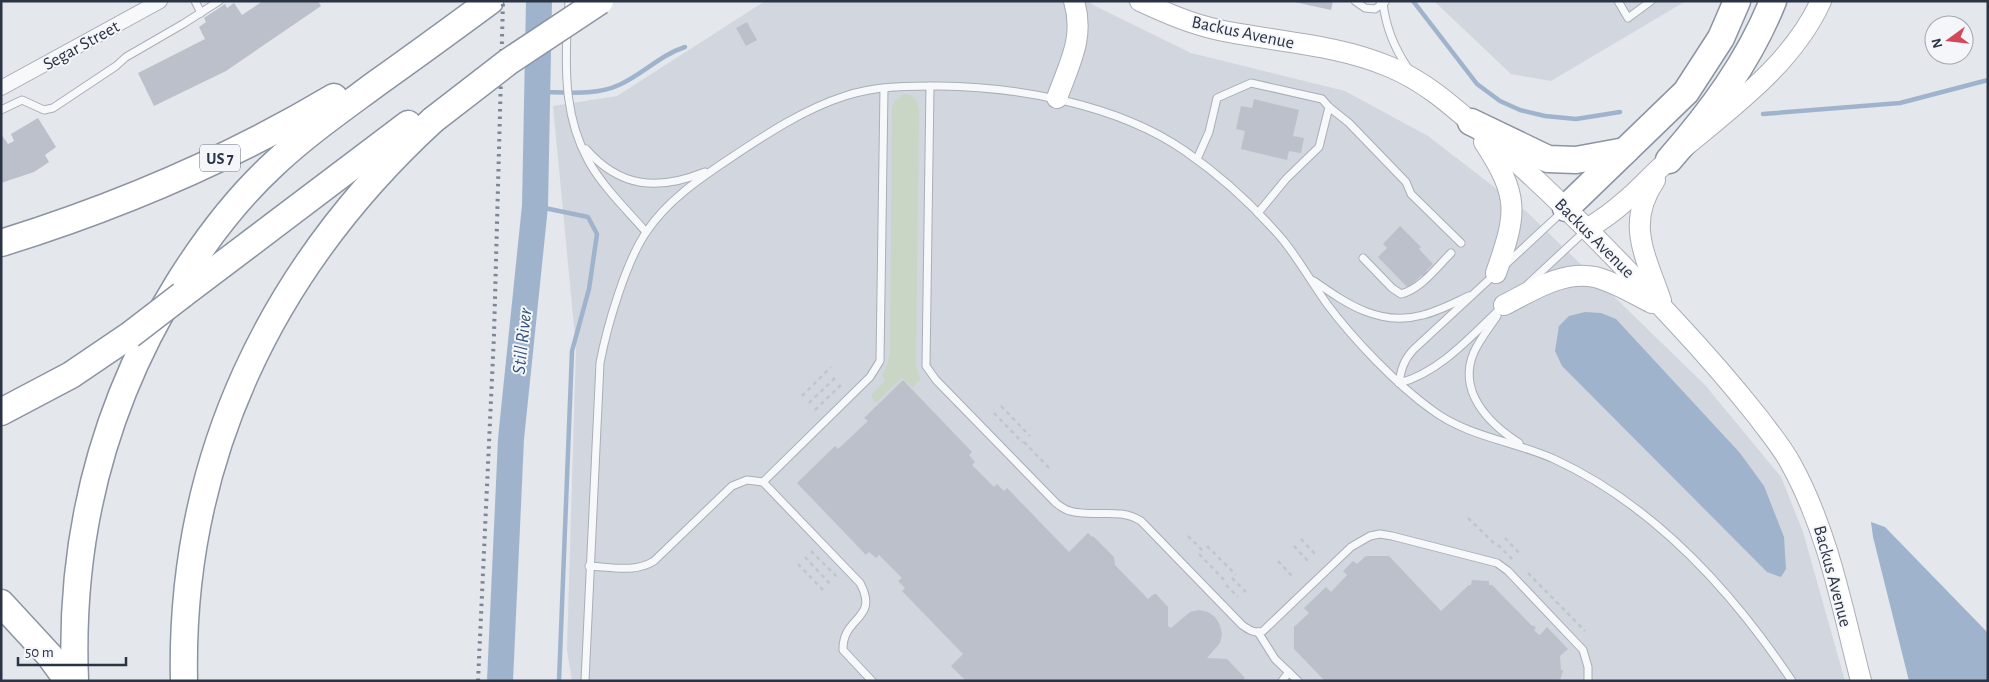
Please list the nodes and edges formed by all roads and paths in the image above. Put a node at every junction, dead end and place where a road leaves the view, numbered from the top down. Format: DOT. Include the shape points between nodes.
graph roads {
  1 [pos="160,1"];
  2 [pos="195,1"];
  3 [pos="219,1"];
  4 [pos="490,1"];
  5 [pos="568,1"];
  6 [pos="599,1"];
  7 [pos="1074,1"];
  8 [pos="1140,1"];
  9 [pos="1355,1"];
  10 [pos="1618,1"];
  11 [pos="1651,1"];
  12 [pos="1737,1"];
  13 [pos="1773,1"];
  14 [pos="1821,1"];
  15 [pos="1383,2"];
  16 [pos="201,13"];
  17 [pos="424,46"];
  18 [pos="1415,79"];
  19 [pos="930,86"];
  20 [pos="1,88"];
  21 [pos="884,88"];
  22 [pos="1057,98"];
  23 [pos="1329,107"];
  24 [pos="1,110"];
  25 [pos="432,112"];
  26 [pos="1471,122"];
  27 [pos="580,142"];
  28 [pos="1626,151"];
  29 [pos="1196,159"];
  30 [pos="1669,160"];
  31 [pos="714,169"];
  32 [pos="1566,208"];
  33 [pos="1258,213"];
  34 [pos="1587,229"];
  35 [pos="646,232"];
  36 [pos="1461,243"];
  37 [pos="1,244"];
  38 [pos="1451,254"];
  39 [pos="1363,258"];
  40 [pos="1496,273"];
  41 [pos="1310,278"];
  42 [pos="1474,294"];
  43 [pos="1504,305"];
  44 [pos="1664,309"];
  45 [pos="831,368"];
  46 [pos="838,375"];
  47 [pos="844,382"];
  48 [pos="1399,383"];
  49 [pos="802,396"];
  50 [pos="809,403"];
  51 [pos="1001,406"];
  52 [pos="815,410"];
  53 [pos="1,412"];
  54 [pos="994,413"];
  55 [pos="1030,436"];
  56 [pos="1530,450"];
  57 [pos="1052,471"];
  58 [pos="763,482"];
  59 [pos="1468,518"];
  60 [pos="1188,536"];
  61 [pos="1505,538"];
  62 [pos="1300,539"];
  63 [pos="1207,546"];
  64 [pos="1294,546"];
  65 [pos="1203,550"];
  66 [pos="812,551"];
  67 [pos="1519,552"];
  68 [pos="1199,554"];
  69 [pos="1315,554"];
  70 [pos="805,557"];
  71 [pos="1308,560"];
  72 [pos="1278,562"];
  73 [pos="798,564"];
  74 [pos="589,566"];
  75 [pos="1520,567"];
  76 [pos="1528,573"];
  77 [pos="1236,575"];
  78 [pos="1292,576"];
  79 [pos="1232,578"];
  80 [pos="839,579"];
  81 [pos="832,586"];
  82 [pos="825,592"];
  83 [pos="1246,592"];
  84 [pos="1238,597"];
  85 [pos="1,603"];
  86 [pos="1585,631"];
  87 [pos="1258,632"];
  88 [pos="1289,672"];
  89 [pos="68,681"];
  90 [pos="75,681"];
  91 [pos="184,681"];
  92 [pos="585,681"];
  93 [pos="872,681"];
  94 [pos="1282,681"];
  95 [pos="1298,681"];
  96 [pos="1588,681"];
  97 [pos="1792,681"];
  98 [pos="1861,681"];
  1 -- 20 [label="street, Segar Street"];
  2 -- 16 [label="lane"];
  3 -- 16 [label="lane"];
  4 -- 17 [label="highway"];
  5 -- 27 [label="lane" via="568,102"];
  6 -- 25 [label="highway, bridge"];
  7 -- 22 [label="main road" via="1079,29 1077,41"];
  8 -- 18 [label="main road, Backus Avenue" via="1218,30 1351,54"];
  9 -- 15 [label="lane" via="1365,8 1375,9"];
  10 -- 11 [label="lane" via="1628,18"];
  12 -- 28 [label="highway" via="1721,38 1686,92"];
  13 -- 30 [label="highway" via="1749,52 1729,83"];
  14 -- 30 [label="main road" via="1796,41 1772,70"];
  15 -- 18 [label="lane" via="1392,42"];
  16 -- 24 [label="lane" via="126,57 53,108 44,110 22,100"];
  17 -- 37 [label="highway, US 7" via="231,152 128,198"];
  17 -- 90 [label="highway" via="272,165 208,238 147,338 129,375 101,452 82,535 74,612"];
  18 -- 26 [label="main road, Backus Avenue"];
  19 -- 21 [label="lane"];
  19 -- 22 [label="lane"];
  19 -- 87 [label="lane" via="926,366 930,373 1056,503 1069,511 1124,513 1137,518 1242,625"];
  21 -- 31 [label="lane" via="845,96 812,109"];
  21 -- 58 [label="lane" via="880,361 870,377"];
  22 -- 29 [label="lane" via="1142,128"];
  23 -- 29 [label="lane" via="1322,99 1251,83 1217,98 1209,132"];
  23 -- 33 [label="lane" via="1319,147 1286,179"];
  23 -- 36 [label="lane" via="1350,124 1406,182 1411,194"];
  25 -- 53 [label="highway, bridge" via="130,336 71,375"];
  25 -- 91 [label="highway" via="318,247 293,284 252,359 220,438 196,526 185,615"];
  26 -- 28 [label="highway" via="1548,159 1576,160"];
  26 -- 32 [label="main road, Backus Avenue"];
  26 -- 40 [label="main road" via="1497,163 1511,196 1512,226"];
  27 -- 31 [label="lane" via="605,168 634,182 665,183"];
  27 -- 35 [label="lane" via="601,179"];
  28 -- 32 [label="highway"];
  29 -- 33 [label="lane"];
  30 -- 34 [label="main road" via="1625,202"];
  30 -- 44 [label="main road" via="1648,191 1639,217 1641,243"];
  31 -- 35 [label="lane" via="675,198"];
  32 -- 34 [label="main road, Backus Avenue"];
  32 -- 40 [label="lane"];
  33 -- 41 [label="lane"];
  34 -- 43 [label="lane"];
  34 -- 44 [label="main road, Backus Avenue"];
  35 -- 74 [label="lane" via="626,275 600,363"];
  38 -- 39 [label="lane" via="1417,286 1401,294"];
  40 -- 42 [label="lane"];
  41 -- 42 [label="lane" via="1363,312 1393,319 1422,316"];
  41 -- 48 [label="lane" via="1340,321"];
  42 -- 48 [label="lane" via="1410,354 1402,368"];
  43 -- 44 [label="main road" via="1552,282 1582,276 1610,282"];
  43 -- 48 [label="lane" via="1431,370"];
  43 -- 56 [label="lane" via="1474,352 1470,381 1473,396 1492,423"];
  44 -- 98 [label="main road, Backus Avenue" via="1750,408 1794,468 1818,520"];
  45 -- 49 [label="path"];
  46 -- 50 [label="path"];
  47 -- 52 [label="path"];
  48 -- 56 [label="lane" via="1449,422"];
  51 -- 55 [label="path"];
  54 -- 57 [label="path"];
  56 -- 97 [label="lane" via="1593,479 1661,528 1732,601"];
  58 -- 74 [label="lane" via="747,480 732,486 645,567"];
  58 -- 93 [label="lane" via="866,592 864,610 845,633 844,650"];
  59 -- 75 [label="path"];
  60 -- 65 [label="path"];
  61 -- 67 [label="path"];
  62 -- 69 [label="path"];
  63 -- 77 [label="path"];
  64 -- 71 [label="path"];
  66 -- 80 [label="path"];
  68 -- 84 [label="path"];
  70 -- 81 [label="path"];
  72 -- 78 [label="path"];
  73 -- 82 [label="path"];
  74 -- 92 [label="lane"];
  76 -- 86 [label="path"];
  79 -- 83 [label="path"];
  85 -- 89 [label="highway" via="49,655"];
  87 -- 88 [label="lane" via="1275,659"];
  87 -- 96 [label="lane" via="1263,631 1356,544 1370,536 1392,536 1484,559 1504,568 1583,650"];
  88 -- 94 [label="lane"];
  88 -- 95 [label="lane"];
}
